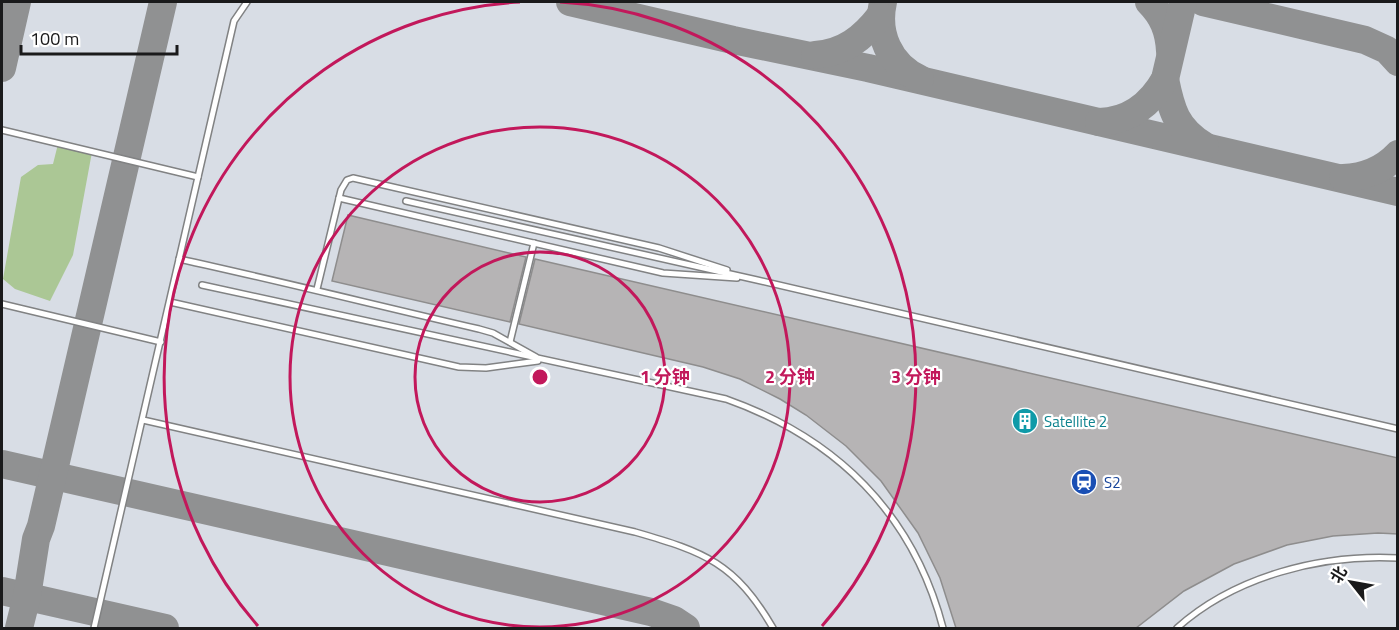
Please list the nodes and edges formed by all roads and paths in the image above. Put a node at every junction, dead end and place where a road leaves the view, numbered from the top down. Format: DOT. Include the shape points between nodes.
graph roads {
  1 [pos="248,2"];
  2 [pos="2,130"];
  3 [pos="198,177"];
  4 [pos="339,198"];
  5 [pos="406,201"];
  6 [pos="534,243"];
  7 [pos="179,259"];
  8 [pos="757,280"];
  9 [pos="202,285"];
  10 [pos="317,289"];
  11 [pos="170,302"];
  12 [pos="2,304"];
  13 [pos="161,342"];
  14 [pos="510,342"];
  15 [pos="543,360"];
  16 [pos="143,420"];
  17 [pos="1398,429"];
  18 [pos="1398,558"];
  19 [pos="94,628"];
  20 [pos="773,628"];
  21 [pos="943,628"];
  22 [pos="1177,628"];
  1 -- 3 [label="lane" via="234,21"];
  2 -- 3 [label="lane"];
  3 -- 7 [label="lane"];
  4 -- 6 [label="lane"];
  4 -- 8 [label="lane" via="347,180 363,179 659,248"];
  4 -- 10 [label="lane"];
  5 -- 8 [label="lane"];
  6 -- 8 [label="lane" via="663,273"];
  6 -- 14 [label="lane"];
  7 -- 10 [label="lane"];
  7 -- 11 [label="lane"];
  8 -- 17 [label="lane"];
  9 -- 15 [label="lane"];
  10 -- 14 [label="lane" via="479,329"];
  11 -- 13 [label="lane"];
  11 -- 15 [label="lane" via="459,367 486,368"];
  12 -- 13 [label="lane"];
  13 -- 16 [label="lane"];
  14 -- 15 [label="lane"];
  15 -- 21 [label="lane" via="726,399 787,425 822,447 844,464 886,509 904,536 938,608"];
  16 -- 19 [label="lane"];
  16 -- 20 [label="lane" via="677,544 698,552 737,578"];
  18 -- 22 [label="lane" via="1367,556 1303,565 1237,588"];
}
